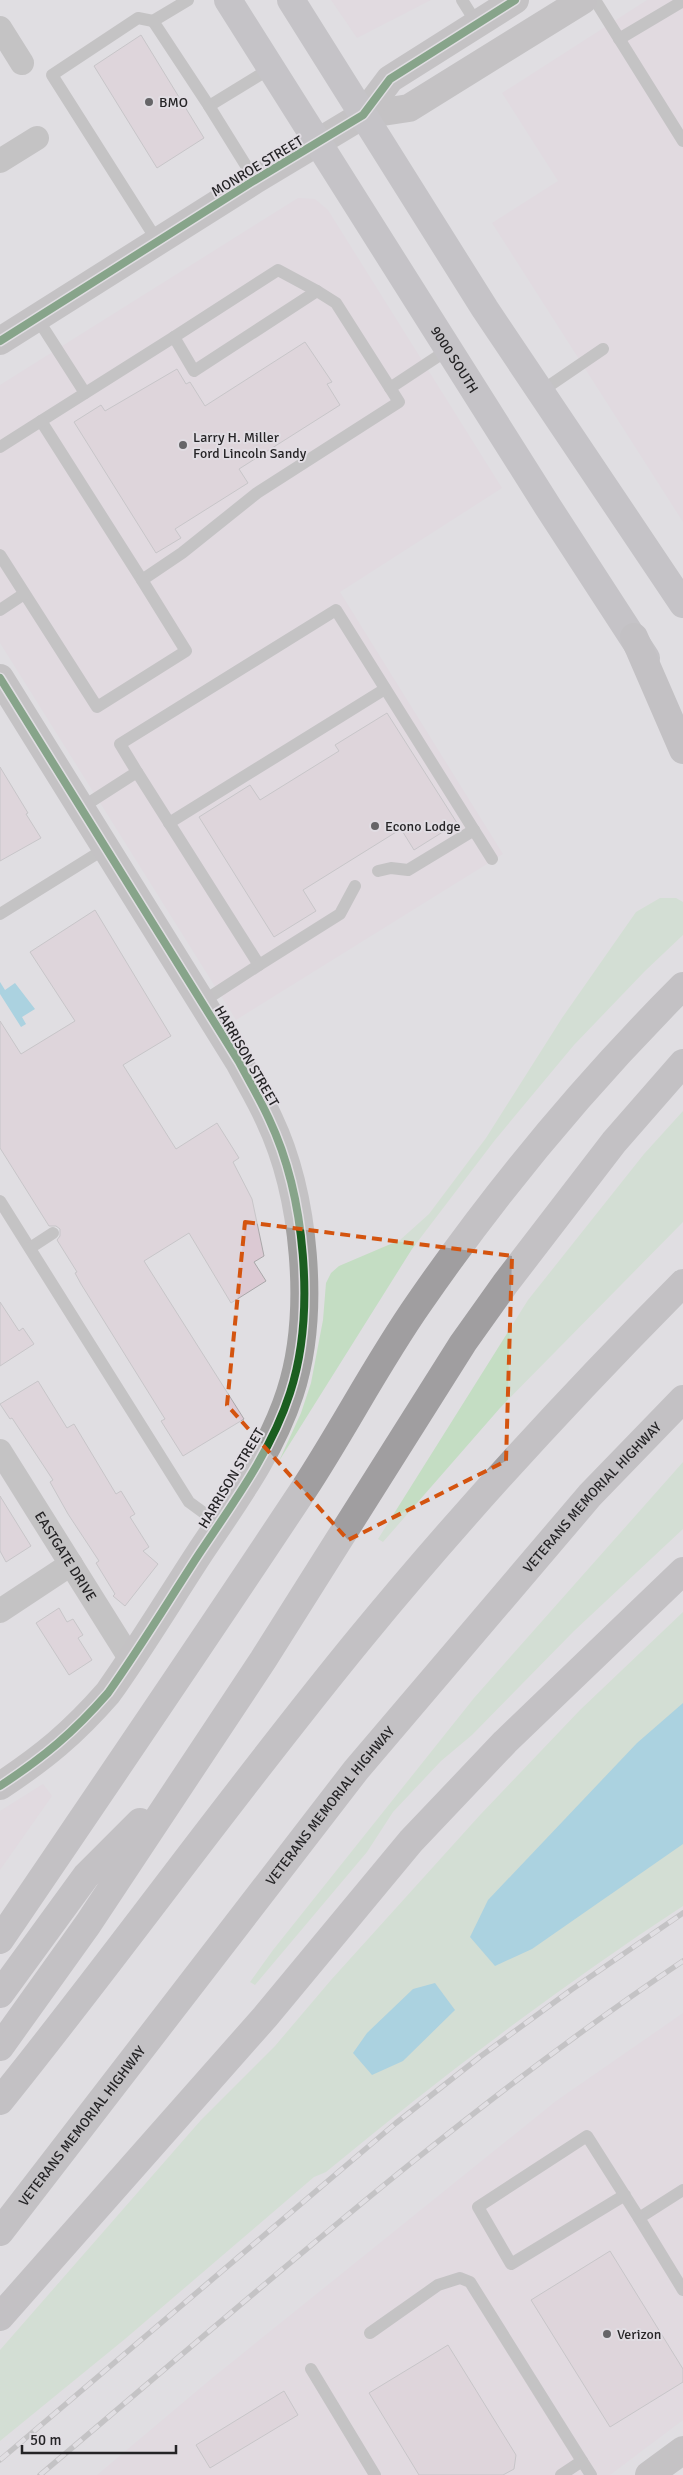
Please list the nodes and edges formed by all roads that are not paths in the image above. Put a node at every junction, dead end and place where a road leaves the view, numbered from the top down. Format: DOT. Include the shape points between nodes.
graph roads {
  1 [pos="188,0"];
  2 [pos="228,0"];
  3 [pos="291,0"];
  4 [pos="462,0"];
  5 [pos="515,0"];
  6 [pos="582,0"];
  7 [pos="595,0"];
  8 [pos="683,0"];
  9 [pos="154,21"];
  10 [pos="477,24"];
  11 [pos="0,28"];
  12 [pos="619,39"];
  13 [pos="22,63"];
  14 [pos="271,68"];
  15 [pos="209,106"];
  16 [pos="364,115"];
  17 [pos="37,138"];
  18 [pos="683,141"];
  19 [pos="318,143"];
  20 [pos="0,162"];
  21 [pos="255,180"];
  22 [pos="158,242"];
  23 [pos="317,291"];
  24 [pos="37,318"];
  25 [pos="174,337"];
  26 [pos="0,341"];
  27 [pos="449,349"];
  28 [pos="603,350"];
  29 [pos="390,388"];
  30 [pos="540,392"];
  31 [pos="85,393"];
  32 [pos="41,421"];
  33 [pos="0,447"];
  34 [pos="0,555"];
  35 [pos="142,580"];
  36 [pos="24,594"];
  37 [pos="683,604"];
  38 [pos="0,610"];
  39 [pos="634,638"];
  40 [pos="0,678"];
  41 [pos="385,689"];
  42 [pos="683,716"];
  43 [pos="683,750"];
  44 [pos="137,772"];
  45 [pos="81,808"];
  46 [pos="168,823"];
  47 [pos="474,830"];
  48 [pos="106,848"];
  49 [pos="492,859"];
  50 [pos="378,871"];
  51 [pos="355,886"];
  52 [pos="0,914"];
  53 [pos="258,965"];
  54 [pos="683,986"];
  55 [pos="202,1002"];
  56 [pos="680,1068"];
  57 [pos="0,1201"];
  58 [pos="53,1232"];
  59 [pos="30,1248"];
  60 [pos="683,1283"];
  61 [pos="683,1399"];
  62 [pos="0,1451"];
  63 [pos="219,1524"];
  64 [pos="72,1564"];
  65 [pos="683,1571"];
  66 [pos="0,1611"];
  67 [pos="131,1660"];
  68 [pos="187,1775"];
  69 [pos="0,1786"];
  70 [pos="0,1940"];
  71 [pos="0,1994"];
  72 [pos="0,2047"];
  73 [pos="0,2101"];
  74 [pos="683,2190"];
  75 [pos="624,2195"];
  76 [pos="639,2218"];
  77 [pos="0,2232"];
  78 [pos="683,2290"];
  79 [pos="0,2316"];
  80 [pos="370,2334"];
  81 [pos="311,2370"];
  82 [pos="683,2450"];
  83 [pos="582,2461"];
  84 [pos="375,2475"];
  85 [pos="562,2475"];
  86 [pos="592,2475"];
  87 [pos="649,2475"];
  1 -- 9 [label="lane"];
  2 -- 14 [label="main road, 9000 SOUTH"];
  3 -- 16 [label="main road"];
  4 -- 10 [label="lane"];
  5 -- 10 [label="street, MONROE STREET"];
  6 -- 16 [label="street, MONROE STREET" via="409,108"];
  7 -- 12 [label="lane"];
  8 -- 12 [label="lane"];
  9 -- 15 [label="lane"];
  9 -- 22 [label="lane" via="138,18 52,75"];
  10 -- 16 [label="street, MONROE STREET" via="390,79"];
  11 -- 13 [label="street"];
  12 -- 18 [label="lane"];
  14 -- 15 [label="lane"];
  14 -- 19 [label="main road, 9000 SOUTH"];
  15 -- 21 [label="lane"];
  16 -- 19 [label="street, MONROE STREET"];
  16 -- 30 [label="main road"];
  17 -- 20 [label="street"];
  19 -- 21 [label="street, MONROE STREET"];
  19 -- 27 [label="main road, 9000 SOUTH"];
  21 -- 22 [label="street, MONROE STREET"];
  22 -- 24 [label="street, MONROE STREET"];
  23 -- 25 [label="lane" via="278,270"];
  23 -- 25 [label="lane" via="194,370"];
  23 -- 29 [label="lane" via="336,304"];
  24 -- 26 [label="street, MONROE STREET"];
  24 -- 31 [label="lane"];
  25 -- 31 [label="lane"];
  27 -- 29 [label="lane"];
  27 -- 39 [label="main road, 9000 SOUTH"];
  28 -- 30 [label="lane"];
  29 -- 35 [label="lane" via="399,402 257,493 182,554"];
  30 -- 37 [label="main road"];
  31 -- 32 [label="lane"];
  32 -- 33 [label="lane"];
  32 -- 35 [label="lane"];
  34 -- 36 [label="lane"];
  35 -- 36 [label="lane" via="186,651 97,707"];
  36 -- 38 [label="lane"];
  39 -- 42 [label="main road, 9000 SOUTH"];
  39 -- 43 [label="highway"];
  40 -- 45 [label="street, HARRISON STREET"];
  41 -- 44 [label="lane" via="336,610 120,744"];
  41 -- 46 [label="lane"];
  41 -- 47 [label="lane"];
  44 -- 45 [label="lane"];
  44 -- 46 [label="lane"];
  45 -- 48 [label="street, HARRISON STREET"];
  46 -- 53 [label="lane"];
  47 -- 49 [label="lane"];
  47 -- 50 [label="lane" via="408,870 391,868"];
  48 -- 52 [label="lane"];
  48 -- 55 [label="street, HARRISON STREET"];
  51 -- 53 [label="lane" via="340,914"];
  53 -- 55 [label="lane"];
  54 -- 70 [label="highway" via="555,1125 449,1260 382,1359 317,1469"];
  55 -- 63 [label="street, HARRISON STREET" via="270,1120 290,1180 302,1243 305,1292 301,1343 290,1392 272,1437"];
  56 -- 68 [label="highway" via="614,1142 463,1343"];
  57 -- 59 [label="lane"];
  58 -- 59 [label="lane"];
  59 -- 63 [label="lane" via="189,1502"];
  60 -- 73 [label="highway" via="484,1493 363,1634"];
  61 -- 77 [label="highway, VETERANS MEMORIAL HIGHWAY" via="590,1495 356,1770"];
  62 -- 64 [label="street, EASTGATE DRIVE"];
  63 -- 67 [label="street, HARRISON STREET"];
  64 -- 66 [label="street"];
  64 -- 67 [label="street, EASTGATE DRIVE"];
  65 -- 79 [label="highway" via="506,1742 411,1841 265,2016"];
  67 -- 69 [label="street, HARRISON STREET" via="108,1693 80,1724 50,1752"];
  68 -- 71 [label="highway" via="86,1876"];
  68 -- 72 [label="highway" via="88,1924"];
  74 -- 76 [label="lane"];
  75 -- 75 [label="lane" via="587,2136 478,2207 511,2264"];
  75 -- 76 [label="lane"];
  76 -- 78 [label="lane"];
  80 -- 83 [label="lane" via="438,2285 460,2278 470,2282"];
  81 -- 84 [label="lane"];
  82 -- 87 [label="street"];
  83 -- 85 [label="lane"];
  83 -- 86 [label="lane"];
}
